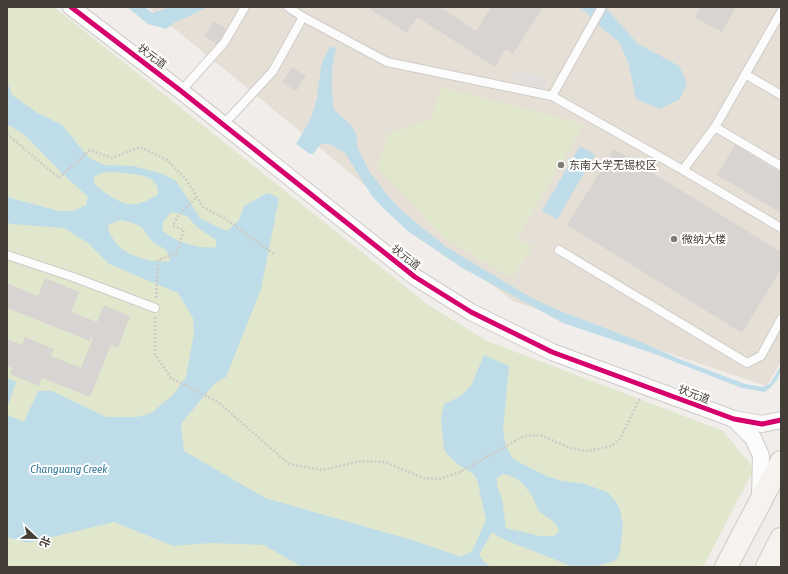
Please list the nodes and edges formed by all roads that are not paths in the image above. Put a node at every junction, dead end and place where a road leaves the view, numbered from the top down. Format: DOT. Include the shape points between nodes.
graph roads {
  1 [pos="71,7"];
  2 [pos="245,7"];
  3 [pos="288,7"];
  4 [pos="602,7"];
  5 [pos="781,12"];
  6 [pos="303,17"];
  7 [pos="746,74"];
  8 [pos="181,91"];
  9 [pos="781,94"];
  10 [pos="552,96"];
  11 [pos="223,124"];
  12 [pos="715,127"];
  13 [pos="781,166"];
  14 [pos="683,170"];
  15 [pos="781,228"];
  16 [pos="559,250"];
  17 [pos="7,255"];
  18 [pos="155,308"];
  19 [pos="781,319"];
  20 [pos="734,419"];
  21 [pos="781,420"];
  22 [pos="781,462"];
  23 [pos="760,502"];
  24 [pos="781,538"];
  25 [pos="726,567"];
  26 [pos="767,567"];
  1 -- 8 [label="street, 状元道"];
  2 -- 8 [label="lane" via="224,43"];
  3 -- 6 [label="lane"];
  4 -- 10 [label="lane"];
  5 -- 7 [label="lane"];
  6 -- 10 [label="lane" via="387,62"];
  6 -- 11 [label="lane" via="273,71"];
  7 -- 9 [label="lane"];
  7 -- 12 [label="lane"];
  8 -- 11 [label="street, 状元道"];
  10 -- 14 [label="lane"];
  11 -- 20 [label="street, 状元道" via="415,277 465,308 552,352"];
  12 -- 13 [label="lane"];
  12 -- 14 [label="lane"];
  14 -- 15 [label="lane"];
  16 -- 19 [label="lane" via="747,364 761,356"];
  17 -- 18 [label="lane"];
  20 -- 21 [label="street, 状元道" via="762,424"];
  20 -- 23 [label="street, 状元道" via="753,438 761,456"];
  22 -- 23 [label="main road"];
  23 -- 25 [label="main road"];
  24 -- 26 [label="main road"];
}
